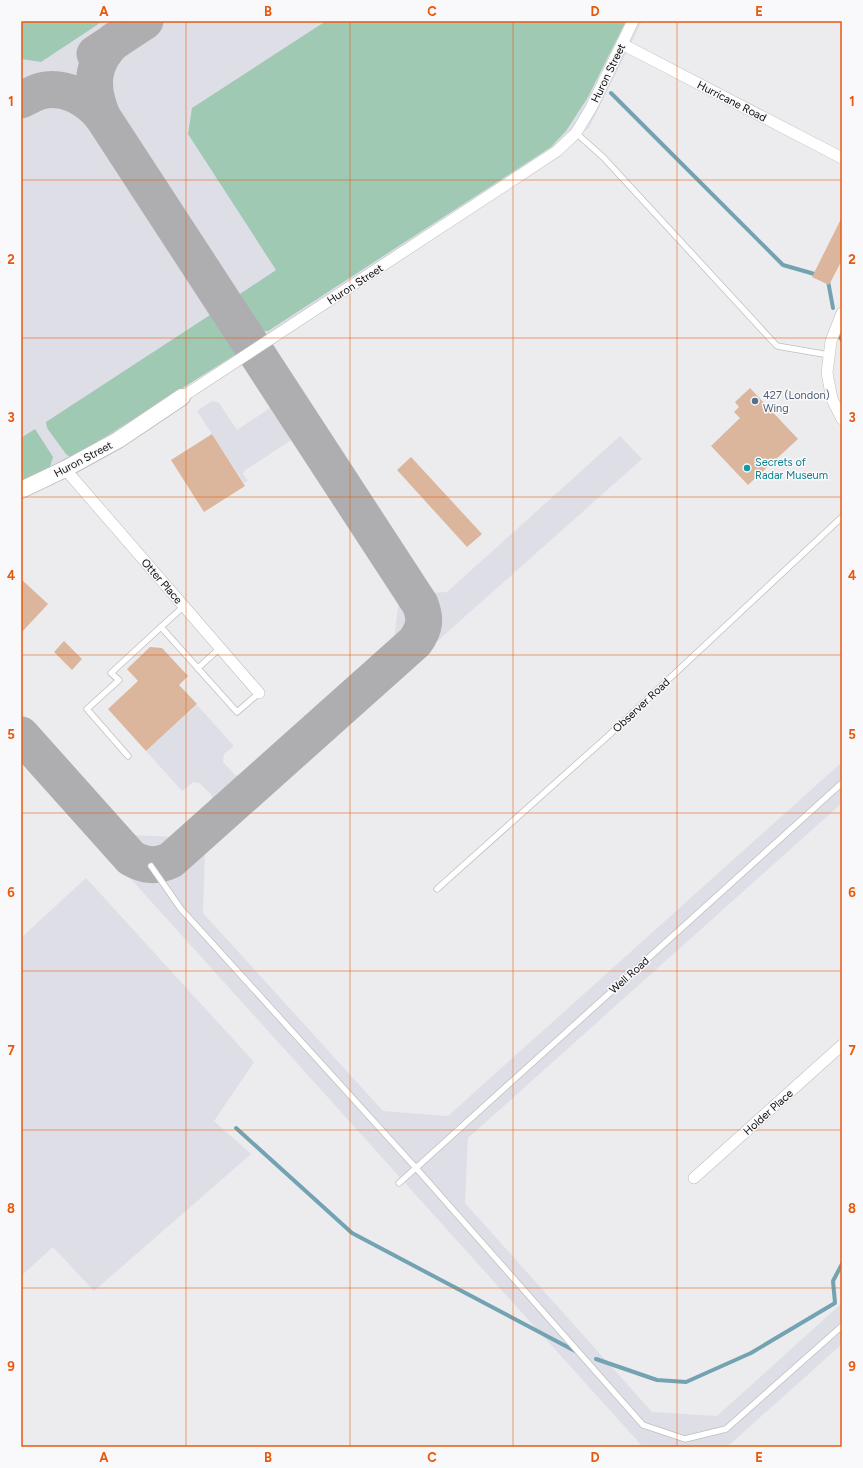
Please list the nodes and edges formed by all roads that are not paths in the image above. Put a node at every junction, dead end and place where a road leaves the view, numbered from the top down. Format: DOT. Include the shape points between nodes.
graph roads {
  1 [pos="633,21"];
  2 [pos="622,44"];
  3 [pos="576,133"];
  4 [pos="842,158"];
  5 [pos="842,313"];
  6 [pos="829,355"];
  7 [pos="182,397"];
  8 [pos="842,419"];
  9 [pos="65,469"];
  10 [pos="21,490"];
  11 [pos="842,517"];
  12 [pos="184,606"];
  13 [pos="161,627"];
  14 [pos="220,648"];
  15 [pos="198,668"];
  16 [pos="259,692"];
  17 [pos="128,756"];
  18 [pos="842,783"];
  19 [pos="151,866"];
  20 [pos="437,888"];
  21 [pos="712,900"];
  22 [pos="842,1045"];
  23 [pos="416,1168"];
  24 [pos="694,1178"];
  25 [pos="399,1183"];
  26 [pos="842,1326"];
  1 -- 2 [label="street, Huron Street"];
  2 -- 3 [label="street, Huron Street"];
  2 -- 4 [label="street, Hurricane Road"];
  3 -- 6 [label="lane" via="603,157 777,346"];
  3 -- 7 [label="street, Huron Street" via="551,155"];
  5 -- 6 [label="street" via="831,341"];
  6 -- 8 [label="street" via="827,373 832,399"];
  7 -- 9 [label="street, Huron Street" via="118,440"];
  9 -- 10 [label="street, Huron Street"];
  9 -- 12 [label="street, Otter Place"];
  11 -- 20 [label="lane, Observer Road" via="608,736"];
  12 -- 13 [label="lane"];
  12 -- 14 [label="street, Otter Place"];
  13 -- 15 [label="lane"];
  13 -- 17 [label="lane" via="111,673 118,680 87,709"];
  14 -- 15 [label="lane"];
  14 -- 16 [label="street, Otter Place"];
  15 -- 16 [label="lane" via="237,712"];
  18 -- 23 [label="lane, Well Road"];
  19 -- 23 [label="lane" via="181,908"];
  21 -- 23 [label="lane"];
  22 -- 24 [label="street, Holder Place"];
  23 -- 25 [label="lane"];
  23 -- 26 [label="lane" via="643,1425 685,1439 726,1429"];
}
